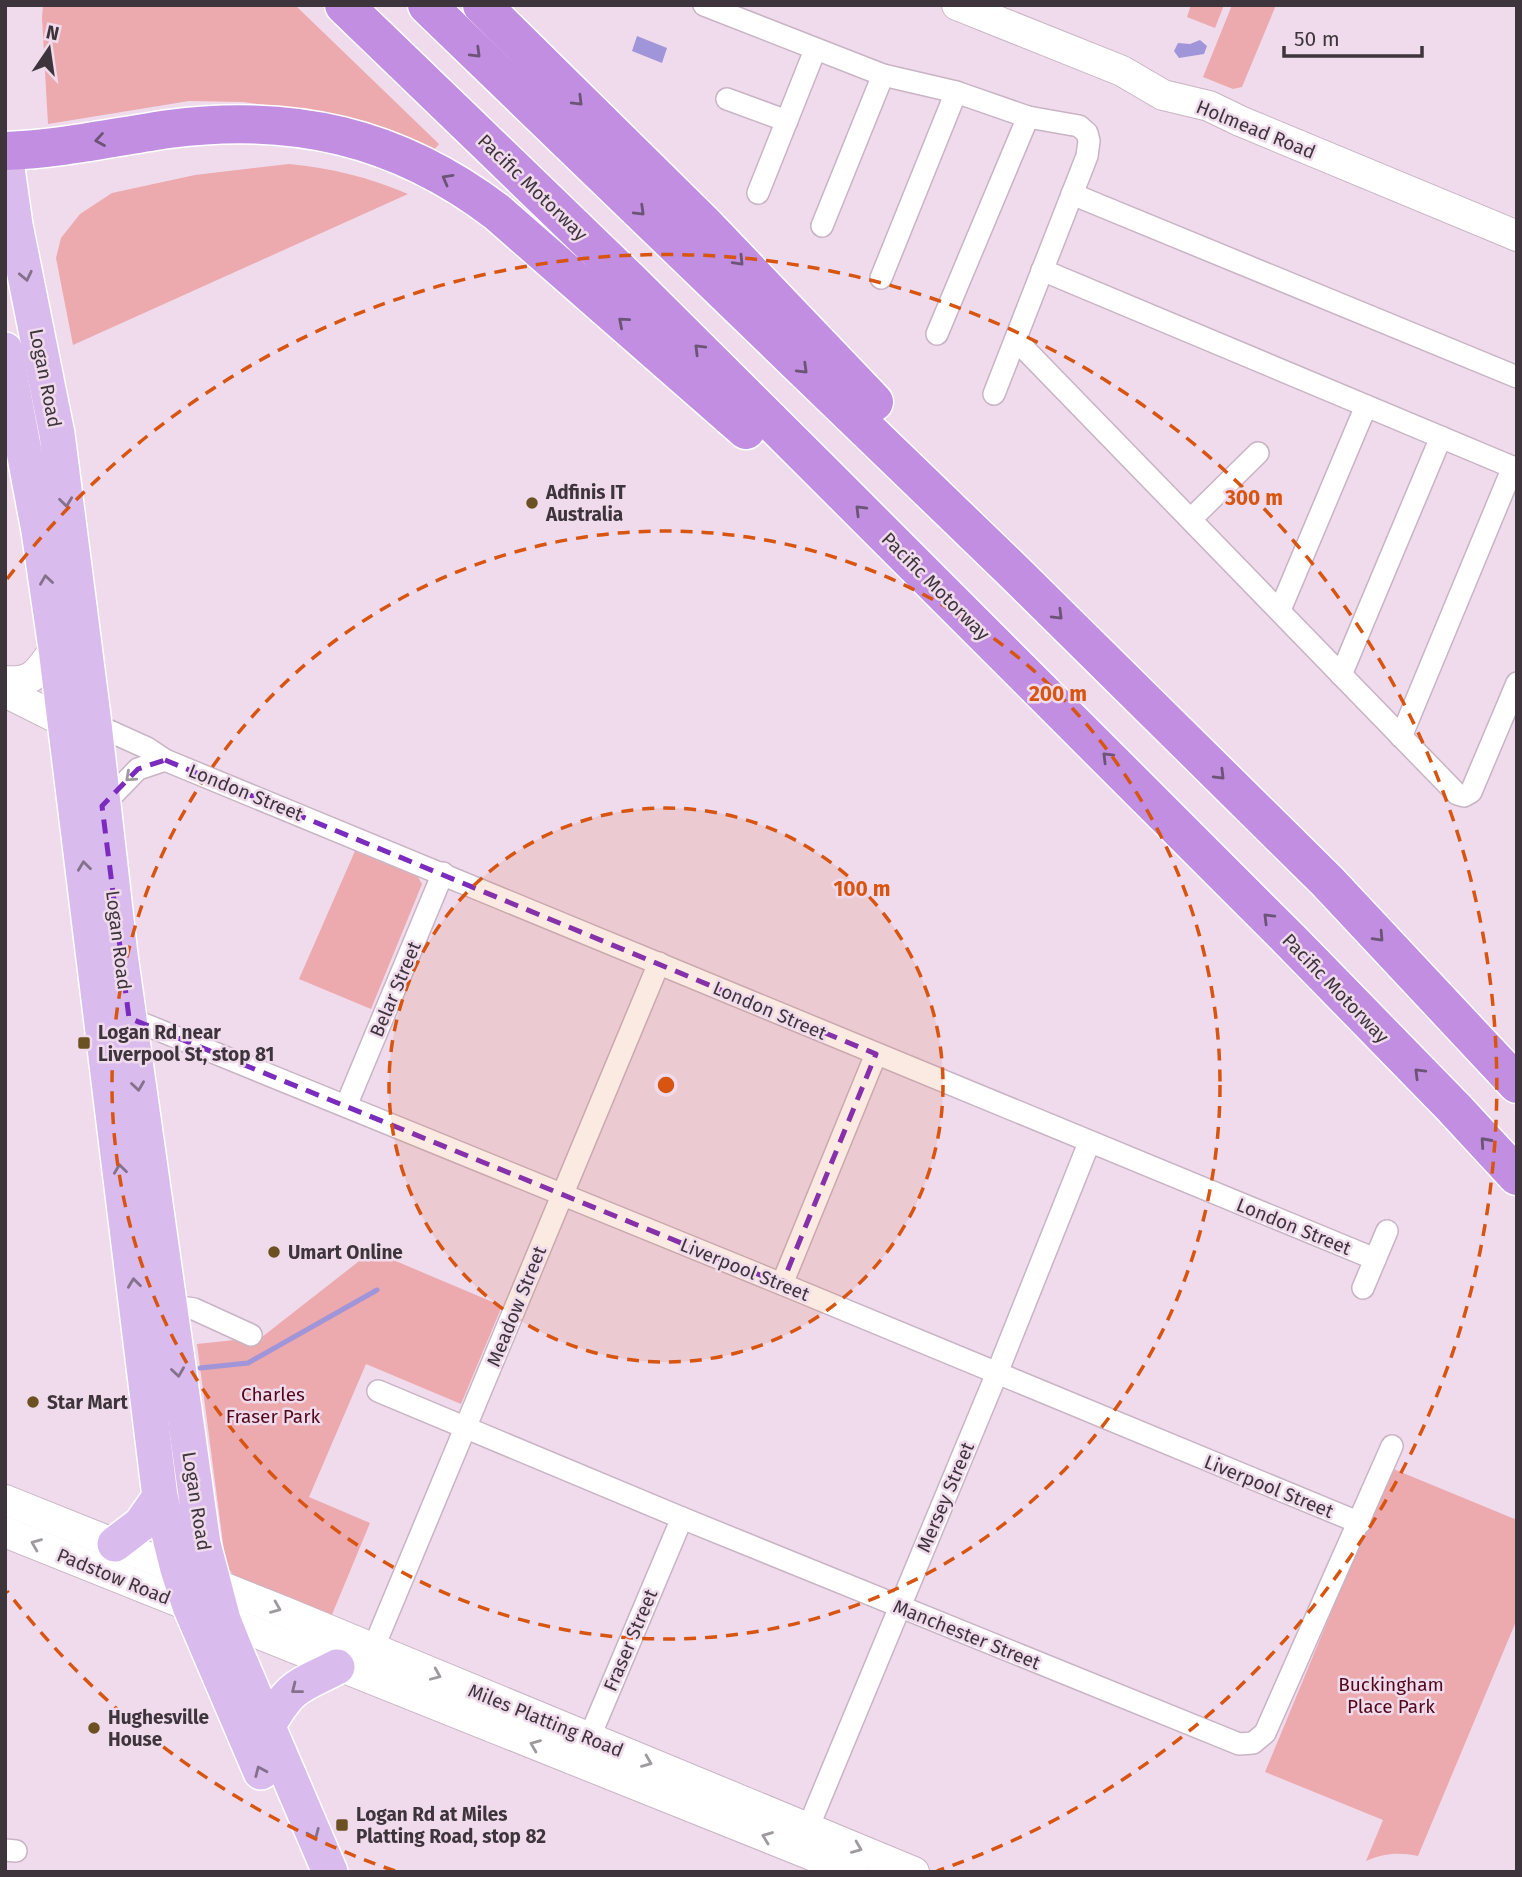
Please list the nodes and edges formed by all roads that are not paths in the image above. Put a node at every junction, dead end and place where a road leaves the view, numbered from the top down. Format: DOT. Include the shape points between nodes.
graph roads {
  1 [pos="344,5"];
  2 [pos="427,5"];
  3 [pos="481,5"];
  4 [pos="704,5"];
  5 [pos="957,5"];
  6 [pos="815,50"];
  7 [pos="883,75"];
  8 [pos="956,92"];
  9 [pos="727,99"];
  10 [pos="1028,117"];
  11 [pos="787,121"];
  12 [pos="5,153"];
  13 [pos="758,193"];
  14 [pos="1072,194"];
  15 [pos="10,226"];
  16 [pos="822,226"];
  17 [pos="1517,236"];
  18 [pos="1042,270"];
  19 [pos="881,278"];
  20 [pos="937,334"];
  21 [pos="1016,340"];
  22 [pos="5,350"];
  23 [pos="1517,377"];
  24 [pos="994,394"];
  25 [pos="1366,406"];
  26 [pos="1441,437"];
  27 [pos="1258,453"];
  28 [pos="816,466"];
  29 [pos="1515,468"];
  30 [pos="1191,519"];
  31 [pos="1009,567"];
  32 [pos="1280,610"];
  33 [pos="56,648"];
  34 [pos="1340,675"];
  35 [pos="5,681"];
  36 [pos="1517,682"];
  37 [pos="5,692"];
  38 [pos="79,723"];
  39 [pos="1401,737"];
  40 [pos="165,760"];
  41 [pos="102,806"];
  42 [pos="443,873"];
  43 [pos="659,963"];
  44 [pos="129,1018"];
  45 [pos="876,1054"];
  46 [pos="1517,1084"];
  47 [pos="346,1105"];
  48 [pos="1089,1143"];
  49 [pos="1517,1177"];
  50 [pos="562,1195"];
  51 [pos="1387,1231"];
  52 [pos="1375,1259"];
  53 [pos="782,1284"];
  54 [pos="1363,1288"];
  55 [pos="169,1305"];
  56 [pos="251,1335"];
  57 [pos="997,1373"];
  58 [pos="377,1391"];
  59 [pos="466,1429"];
  60 [pos="1392,1446"];
  61 [pos="160,1497"];
  62 [pos="5,1500"];
  63 [pos="682,1518"];
  64 [pos="1360,1523"];
  65 [pos="5,1532"];
  66 [pos="115,1544"];
  67 [pos="178,1569"];
  68 [pos="201,1595"];
  69 [pos="899,1606"];
  70 [pos="223,1620"];
  71 [pos="373,1649"];
  72 [pos="337,1667"];
  73 [pos="267,1727"];
  74 [pos="584,1751"];
  75 [pos="803,1839"];
  76 [pos="304,1872"];
  77 [pos="330,1872"];
  78 [pos="853,1872"];
  79 [pos="914,1872"];
  28 -- 1 [label="highway, Pacific Motorway, one-way"];
  2 -- 31 [label="highway, one-way"];
  3 -- 31 [label="highway, one-way" via="705,225 982,516"];
  4 -- 6 [label="street"];
  5 -- 17 [label="main road, Holmead Road" via="1122,71 1163,95 1209,106"];
  6 -- 7 [label="street"];
  6 -- 11 [label="street"];
  7 -- 8 [label="street"];
  7 -- 16 [label="street"];
  8 -- 10 [label="street"];
  8 -- 19 [label="street"];
  9 -- 11 [label="street"];
  10 -- 14 [label="street" via="1068,122 1087,133 1087,156"];
  10 -- 20 [label="street"];
  11 -- 13 [label="street"];
  12 -- 15 [label="main road, Logan Road"];
  28 -- 12 [label="highway, one-way" via="766,447 477,197 382,148 333,133 258,123 194,127"];
  14 -- 18 [label="street"];
  14 -- 23 [label="street"];
  15 -- 38 [label="main road, Logan Road, one-way" via="57,434"];
  18 -- 21 [label="street"];
  18 -- 25 [label="street"];
  21 -- 24 [label="street"];
  21 -- 30 [label="street"];
  33 -- 22 [label="main road, Logan Road, one-way"];
  25 -- 26 [label="street"];
  25 -- 32 [label="street"];
  26 -- 29 [label="street"];
  26 -- 34 [label="street"];
  27 -- 30 [label="street"];
  49 -- 28 [label="highway, Pacific Motorway, one-way" via="1292,942"];
  29 -- 39 [label="street"];
  30 -- 32 [label="street"];
  31 -- 46 [label="highway, one-way" via="1327,881"];
  32 -- 34 [label="street"];
  33 -- 35 [label="main road" via="33,677"];
  33 -- 38 [label="main road, Logan Road"];
  34 -- 39 [label="street"];
  36 -- 39 [label="street" via="1468,795 1457,794"];
  37 -- 38 [label="main road"];
  38 -- 40 [label="street, London Street" via="147,748"];
  38 -- 41 [label="main road, Logan Road"];
  61 -- 38 [label="main road, Logan Road, one-way"];
  40 -- 41 [label="street, London Street, one-way" via="138,769"];
  40 -- 42 [label="street, London Street"];
  41 -- 44 [label="main road, Logan Road"];
  42 -- 43 [label="street, London Street"];
  42 -- 47 [label="street, Belar Street"];
  43 -- 45 [label="street, London Street"];
  43 -- 50 [label="street, Meadow Street"];
  44 -- 47 [label="street, Liverpool Street"];
  44 -- 55 [label="main road, Logan Road, one-way"];
  45 -- 48 [label="street, London Street"];
  45 -- 53 [label="street"];
  47 -- 50 [label="street, Liverpool Street"];
  48 -- 52 [label="street, London Street"];
  48 -- 57 [label="street, Mersey Street"];
  50 -- 53 [label="street, Liverpool Street"];
  50 -- 59 [label="street, Meadow Street"];
  51 -- 52 [label="street, London Street"];
  52 -- 54 [label="street, London Street"];
  53 -- 57 [label="street, Liverpool Street"];
  55 -- 56 [label="street" via="194,1309"];
  55 -- 68 [label="main road, Logan Road, one-way" via="201,1532"];
  57 -- 64 [label="street, Liverpool Street"];
  57 -- 69 [label="street, Mersey Street"];
  58 -- 59 [label="street, Manchester Street"];
  59 -- 63 [label="street, Manchester Street"];
  59 -- 71 [label="street, Meadow Street"];
  60 -- 64 [label="street, Manchester Street"];
  61 -- 66 [label="main road" via="141,1524"];
  61 -- 67 [label="main road, Logan Road"];
  62 -- 66 [label="main road, Padstow Road"];
  63 -- 69 [label="street, Manchester Street"];
  63 -- 74 [label="street, Fraser Street"];
  64 -- 69 [label="street, Manchester Street" via="1265,1733 1253,1743 1239,1744"];
  68 -- 65 [label="main road, Padstow Road, one-way"];
  66 -- 67 [label="main road, Padstow Road"];
  67 -- 68 [label="main road, Logan Road"];
  68 -- 70 [label="main road, Logan Road"];
  68 -- 71 [label="main road, Miles Platting Road, one-way"];
  76 -- 68 [label="main road, Logan Road, one-way"];
  69 -- 75 [label="street, Mersey Street"];
  70 -- 72 [label="main road, Miles Platting Road"];
  70 -- 73 [label="main road, Logan Road"];
  71 -- 74 [label="main road, Miles Platting Road, one-way"];
  72 -- 73 [label="main road, one-way" via="289,1692"];
  74 -- 72 [label="main road, Miles Platting Road, one-way"];
  73 -- 77 [label="main road, Logan Road, one-way"];
  74 -- 75 [label="main road, Miles Platting Road"];
  75 -- 78 [label="main road, Miles Platting Road"];
  75 -- 79 [label="main road, Miles Platting Road, one-way"];
}
